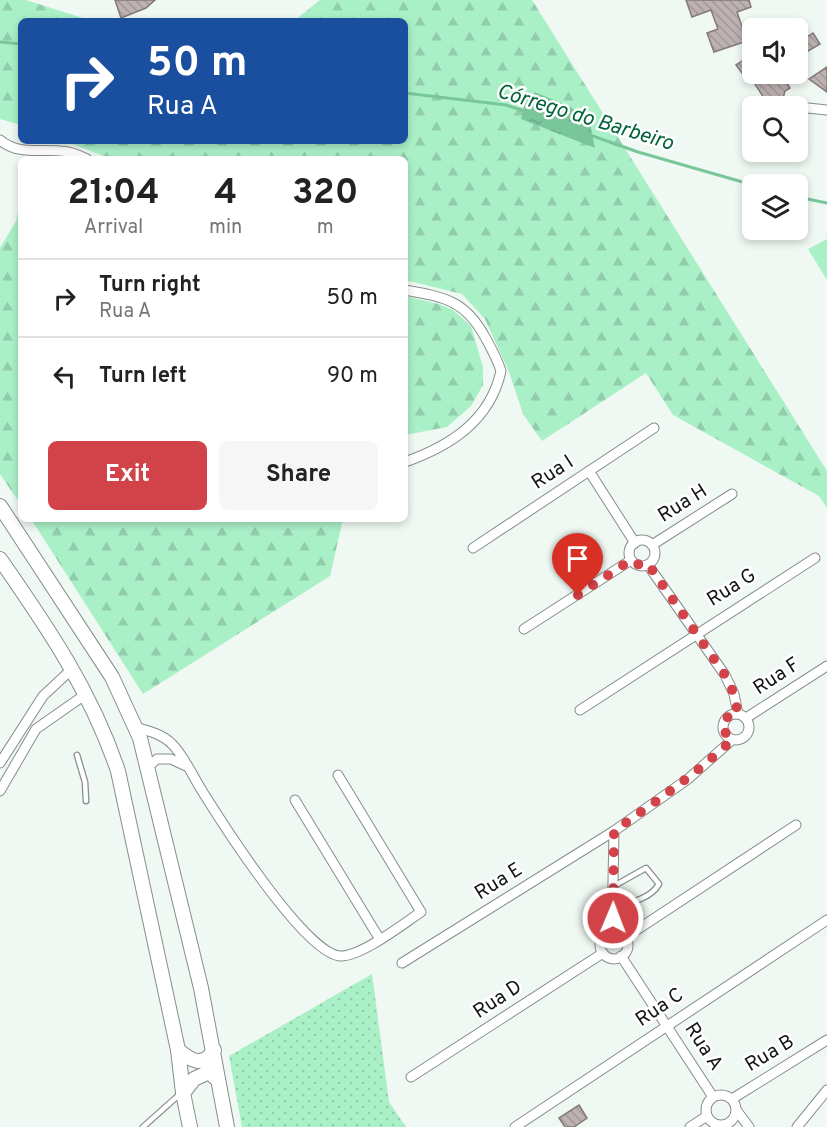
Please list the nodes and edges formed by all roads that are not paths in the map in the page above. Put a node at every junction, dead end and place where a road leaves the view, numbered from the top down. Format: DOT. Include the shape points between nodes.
graph roads {
  1 [pos="808,108"];
  2 [pos="827,110"];
  3 [pos="0,140"];
  4 [pos="78,156"];
  5 [pos="408,291"];
  6 [pos="654,428"];
  7 [pos="408,461"];
  8 [pos="589,471"];
  9 [pos="732,494"];
  10 [pos="0,506"];
  11 [pos="635,543"];
  12 [pos="652,545"];
  13 [pos="473,548"];
  14 [pos="815,558"];
  15 [pos="0,559"];
  16 [pos="631,560"];
  17 [pos="648,564"];
  18 [pos="524,629"];
  19 [pos="696,632"];
  20 [pos="827,666"];
  21 [pos="73,668"];
  22 [pos="86,694"];
  23 [pos="33,710"];
  24 [pos="580,710"];
  25 [pos="742,716"];
  26 [pos="135,727"];
  27 [pos="36,729"];
  28 [pos="732,740"];
  29 [pos="77,755"];
  30 [pos="0,763"];
  31 [pos="186,766"];
  32 [pos="148,767"];
  33 [pos="338,775"];
  34 [pos="0,790"];
  35 [pos="295,800"];
  36 [pos="86,801"];
  37 [pos="796,825"];
  38 [pos="614,831"];
  39 [pos="614,886"];
  40 [pos="614,906"];
  41 [pos="827,920"];
  42 [pos="612,931"];
  43 [pos="626,937"];
  44 [pos="379,939"];
  45 [pos="603,953"];
  46 [pos="621,956"];
  47 [pos="402,963"];
  48 [pos="667,1024"];
  49 [pos="827,1040"];
  50 [pos="178,1050"];
  51 [pos="214,1050"];
  52 [pos="411,1077"];
  53 [pos="218,1080"];
  54 [pos="827,1090"];
  55 [pos="183,1093"];
  56 [pos="713,1097"];
  57 [pos="732,1099"];
  58 [pos="737,1111"];
  59 [pos="707,1116"];
  60 [pos="722,1126"];
  61 [pos="143,1127"];
  62 [pos="190,1127"];
  63 [pos="227,1127"];
  64 [pos="515,1127"];
  65 [pos="690,1127"];
  66 [pos="749,1127"];
  67 [pos="797,1127"];
  1 -- 2 [label="street"];
  3 -- 4 [label="street" via="9,148 63,151"];
  5 -- 7 [label="street" via="453,301 466,310 478,323 501,370 492,392 463,434"];
  6 -- 8 [label="street, Rua I"];
  8 -- 11 [label="street"];
  8 -- 13 [label="street, Rua I"];
  9 -- 12 [label="street, Rua H"];
  10 -- 26 [label="main road" via="112,677"];
  11 -- 12 [label="street" via="646,541"];
  11 -- 16 [label="street" via="629,552"];
  12 -- 17 [label="street" via="655,556"];
  14 -- 19 [label="street, Rua G"];
  15 -- 21 [label="main road"];
  16 -- 17 [label="street" via="641,566"];
  16 -- 18 [label="street"];
  17 -- 19 [label="street"];
  19 -- 24 [label="street, Rua G"];
  19 -- 25 [label="street" via="725,675"];
  20 -- 25 [label="street, Rua F"];
  21 -- 22 [label="main road"];
  21 -- 23 [label="street"];
  22 -- 27 [label="street"];
  22 -- 50 [label="main road" via="118,771"];
  23 -- 27 [label="street"];
  23 -- 30 [label="street"];
  25 -- 28 [label="street" via="750,726 747,734"];
  25 -- 28 [label="street" via="726,718 722,726"];
  26 -- 31 [label="street" via="161,735 174,745"];
  26 -- 32 [label="main road"];
  27 -- 34 [label="street"];
  28 -- 38 [label="street" via="688,779"];
  29 -- 36 [label="lane"];
  31 -- 32 [label="street" via="171,759 157,759"];
  31 -- 44 [label="street" via="292,921 310,939 340,956 353,954"];
  32 -- 51 [label="main road"];
  33 -- 44 [label="street" via="421,912"];
  35 -- 44 [label="street"];
  37 -- 43 [label="street"];
  38 -- 39 [label="street"];
  38 -- 47 [label="street, Rua E"];
  39 -- 40 [label="street"];
  39 -- 40 [label="lane" via="646,868 659,884 643,898"];
  40 -- 42 [label="street"];
  41 -- 48 [label="street, Rua C"];
  42 -- 43 [label="street"];
  42 -- 45 [label="street" via="601,941"];
  43 -- 46 [label="street" via="628,948"];
  45 -- 46 [label="street" via="614,958"];
  45 -- 52 [label="street, Rua D"];
  46 -- 48 [label="street, Rua A"];
  48 -- 56 [label="street, Rua A"];
  48 -- 64 [label="street, Rua C"];
  49 -- 57 [label="street, Rua B"];
  50 -- 51 [label="main road" via="195,1062 210,1058"];
  50 -- 55 [label="main road"];
  51 -- 53 [label="main road"];
  53 -- 55 [label="main road" via="209,1072 201,1074"];
  53 -- 63 [label="main road"];
  54 -- 67 [label="street"];
  55 -- 61 [label="lane"];
  55 -- 62 [label="main road"];
  56 -- 57 [label="street"];
  56 -- 59 [label="street" via="707,1103"];
  57 -- 58 [label="street"];
  58 -- 60 [label="street" via="733,1121"];
  58 -- 66 [label="street"];
  59 -- 60 [label="street" via="712,1123"];
  59 -- 65 [label="street"];
}
